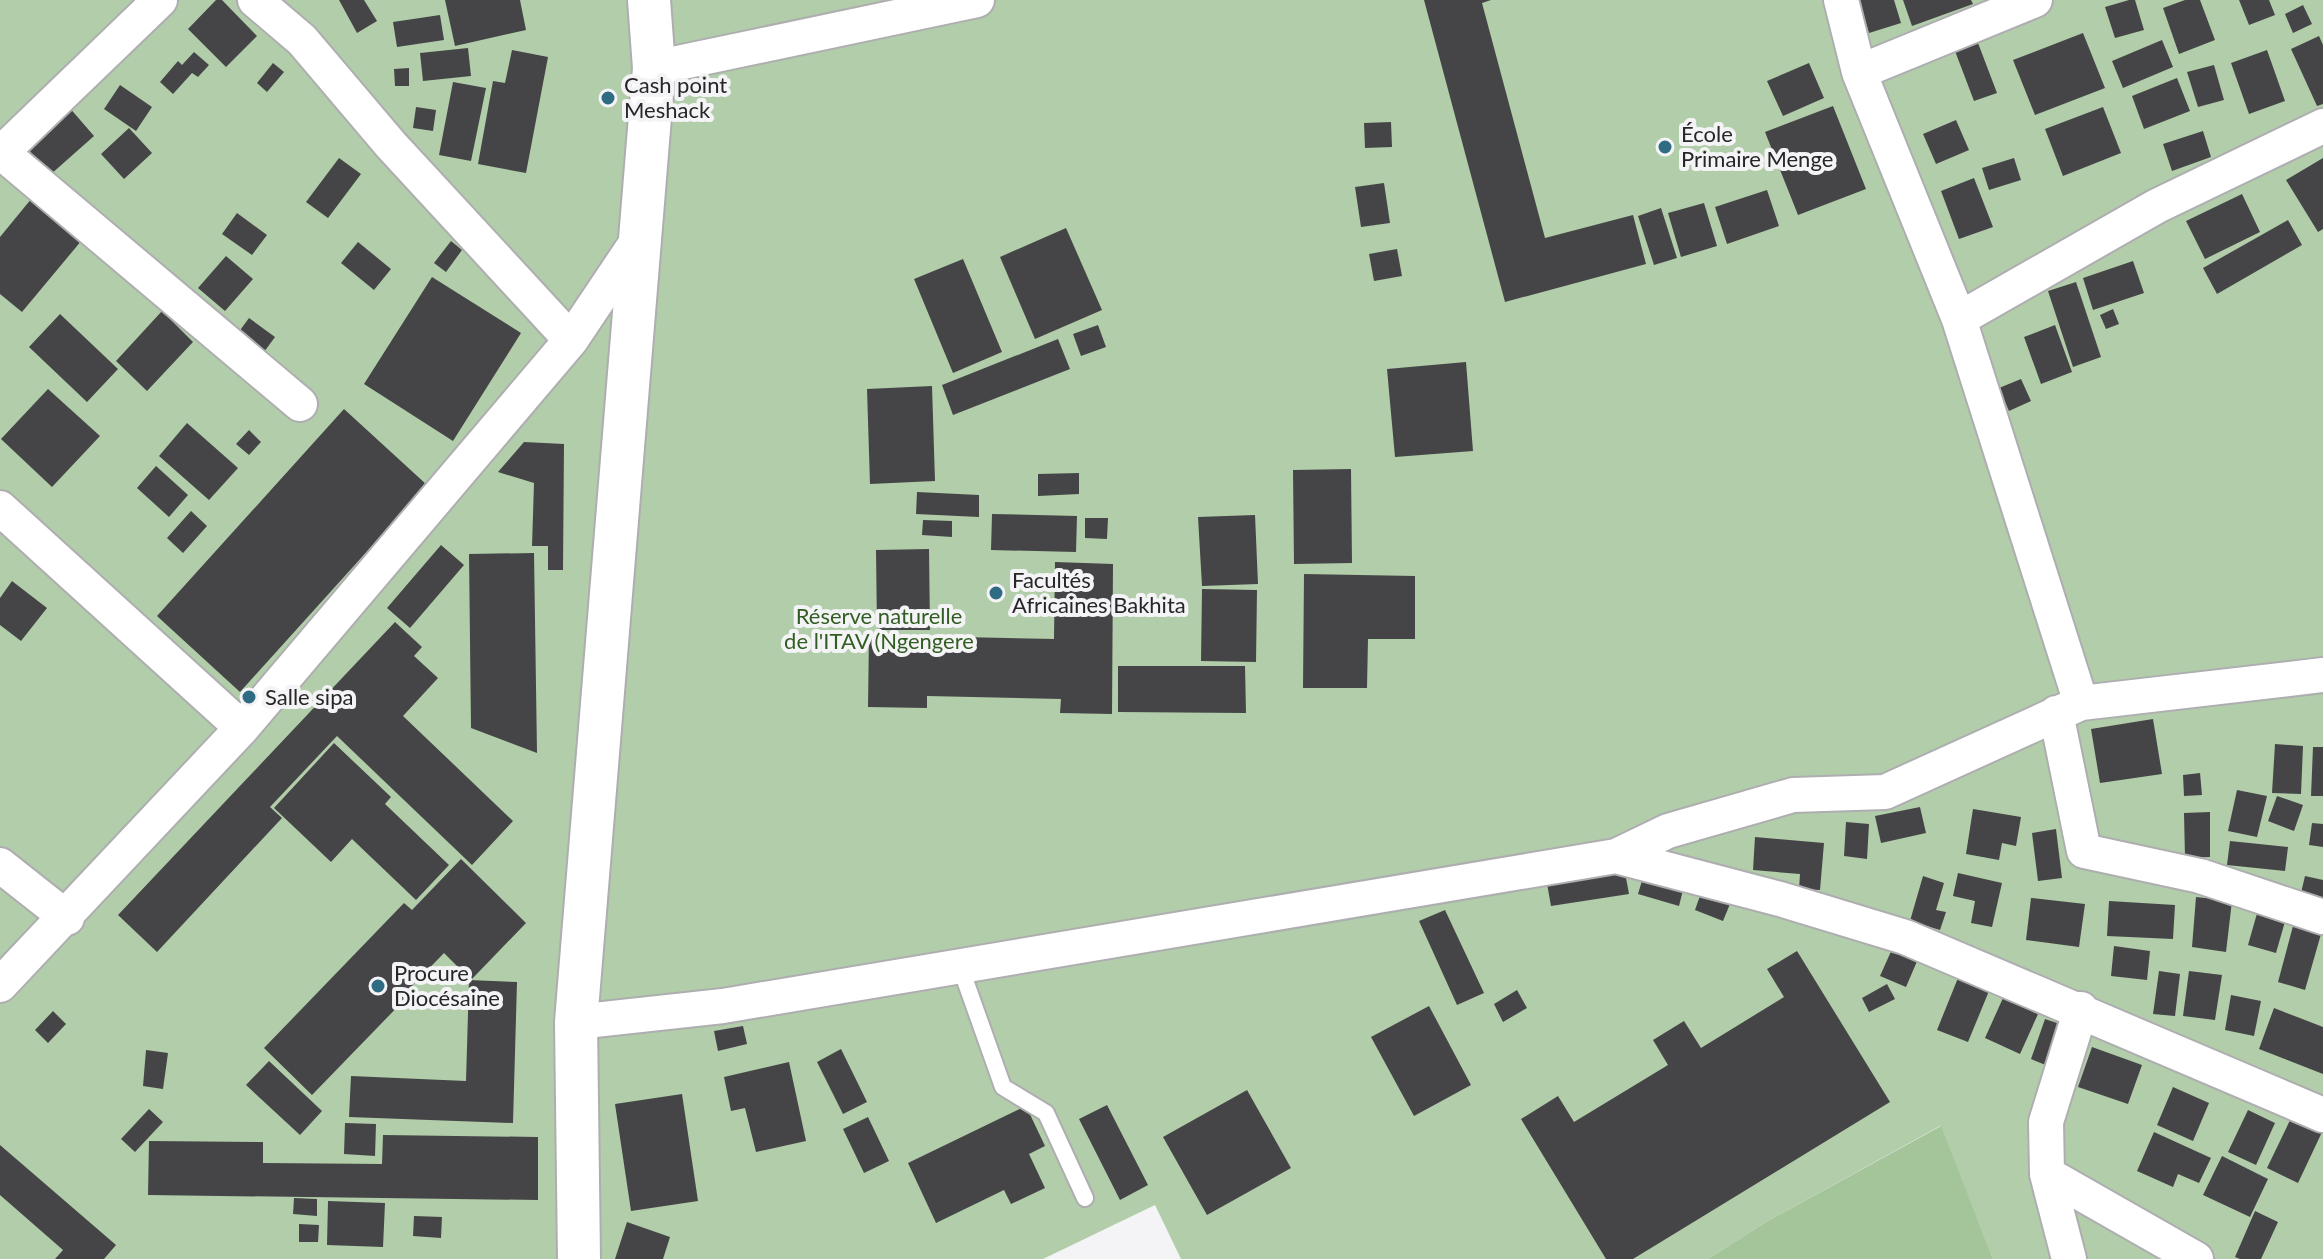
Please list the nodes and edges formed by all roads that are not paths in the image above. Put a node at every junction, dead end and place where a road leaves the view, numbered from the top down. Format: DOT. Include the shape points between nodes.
graph roads {
  1 [pos="160,0"];
  2 [pos="255,0"];
  3 [pos="649,0"];
  4 [pos="977,0"];
  5 [pos="1841,0"];
  6 [pos="2035,0"];
  7 [pos="654,68"];
  8 [pos="1859,72"];
  9 [pos="2323,126"];
  10 [pos="1,153"];
  11 [pos="638,240"];
  12 [pos="1959,319"];
  13 [pos="571,340"];
  14 [pos="300,404"];
  15 [pos="0,508"];
  16 [pos="2323,675"];
  17 [pos="2068,708"];
  18 [pos="242,728"];
  19 [pos="1616,856"];
  20 [pos="0,865"];
  21 [pos="2323,917"];
  22 [pos="67,918"];
  23 [pos="960,966"];
  24 [pos="0,985"];
  25 [pos="2081,1009"];
  26 [pos="576,1022"];
  27 [pos="2323,1115"];
  28 [pos="2047,1174"];
  29 [pos="1085,1198"];
  30 [pos="579,1259"];
  31 [pos="2069,1259"];
  32 [pos="2196,1259"];
  1 -- 10 [label="street"];
  2 -- 13 [label="street" via="302,40"];
  3 -- 7 [label="street"];
  4 -- 7 [label="street"];
  5 -- 8 [label="street"];
  6 -- 8 [label="street"];
  7 -- 11 [label="street"];
  8 -- 12 [label="street"];
  9 -- 12 [label="street" via="2157,206"];
  10 -- 14 [label="street"];
  11 -- 13 [label="street"];
  11 -- 26 [label="street"];
  12 -- 17 [label="street"];
  13 -- 18 [label="street"];
  15 -- 18 [label="street"];
  16 -- 17 [label="street"];
  17 -- 19 [label="street" via="1885,792 1793,795 1668,831"];
  17 -- 21 [label="street" via="2084,851 2200,876"];
  18 -- 22 [label="street"];
  19 -- 23 [label="street"];
  19 -- 25 [label="street" via="1905,937"];
  20 -- 22 [label="street"];
  22 -- 24 [label="street"];
  23 -- 26 [label="street" via="723,1006"];
  23 -- 29 [label="lane" via="1003,1087 1046,1113"];
  25 -- 27 [label="street"];
  25 -- 28 [label="street" via="2046,1122"];
  26 -- 30 [label="street"];
  28 -- 31 [label="street"];
  28 -- 32 [label="street"];
}
